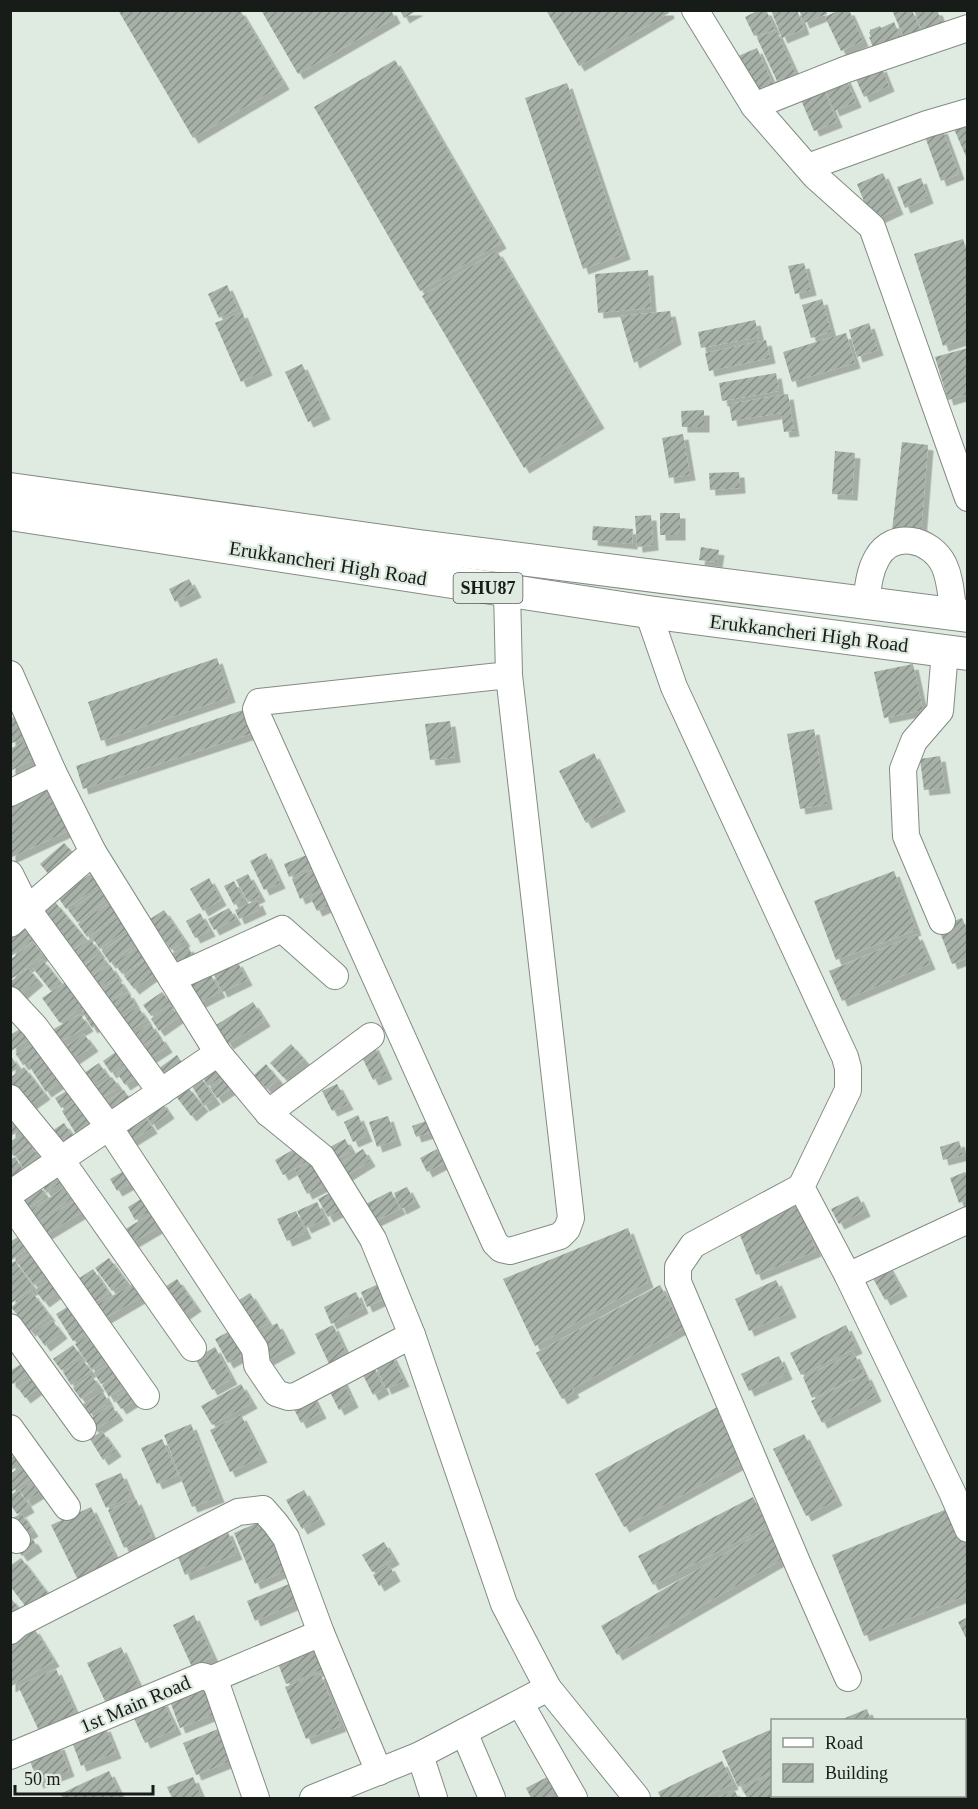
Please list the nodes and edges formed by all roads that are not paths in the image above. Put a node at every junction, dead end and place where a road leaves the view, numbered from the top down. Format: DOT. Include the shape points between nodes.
graph roads {
  1 [pos="695,10"];
  2 [pos="968,28"];
  3 [pos="754,106"];
  4 [pos="968,112"];
  5 [pos="808,168"];
  6 [pos="10,489"];
  7 [pos="968,498"];
  8 [pos="10,514"];
  9 [pos="418,546"];
  10 [pos="411,576"];
  11 [pos="507,591"];
  12 [pos="866,603"];
  13 [pos="648,612"];
  14 [pos="961,616"];
  15 [pos="956,652"];
  16 [pos="10,674"];
  17 [pos="509,675"];
  18 [pos="53,772"];
  19 [pos="10,793"];
  20 [pos="93,852"];
  21 [pos="10,874"];
  22 [pos="19,917"];
  23 [pos="942,921"];
  24 [pos="335,976"];
  25 [pos="172,979"];
  26 [pos="10,1000"];
  27 [pos="371,1036"];
  28 [pos="218,1053"];
  29 [pos="162,1092"];
  30 [pos="10,1098"];
  31 [pos="268,1113"];
  32 [pos="109,1127"];
  33 [pos="61,1160"];
  34 [pos="801,1187"];
  35 [pos="10,1194"];
  36 [pos="10,1203"];
  37 [pos="968,1220"];
  38 [pos="848,1276"];
  39 [pos="10,1327"];
  40 [pos="412,1335"];
  41 [pos="193,1348"];
  42 [pos="146,1395"];
  43 [pos="10,1428"];
  44 [pos="82,1428"];
  45 [pos="67,1508"];
  46 [pos="968,1529"];
  47 [pos="10,1630"];
  48 [pos="321,1633"];
  49 [pos="848,1678"];
  50 [pos="212,1679"];
  51 [pos="548,1688"];
  52 [pos="520,1703"];
  53 [pos="464,1732"];
  54 [pos="420,1755"];
  55 [pos="10,1756"];
  56 [pos="379,1772"];
  57 [pos="256,1798"];
  58 [pos="313,1798"];
  59 [pos="434,1798"];
  60 [pos="492,1798"];
  61 [pos="574,1798"];
  62 [pos="637,1798"];
  1 -- 3 [label="street"];
  2 -- 3 [label="street"];
  3 -- 5 [label="street"];
  4 -- 5 [label="street"];
  5 -- 7 [label="street" via="872,228"];
  6 -- 9 [label="main road, SHU87"];
  8 -- 10 [label="main road, Erukkancheri High Road / SHU87"];
  9 -- 10 [label="main road"];
  9 -- 12 [label="main road, SHU87"];
  10 -- 11 [label="main road, Erukkancheri High Road / SHU87"];
  11 -- 13 [label="main road, Erukkancheri High Road / SHU87"];
  11 -- 17 [label="street"];
  12 -- 14 [label="main road, SHU87"];
  12 -- 14 [label="street" via="877,558 889,544 918,542 931,548 943,563"];
  13 -- 15 [label="main road, Erukkancheri High Road / SHU87"];
  13 -- 34 [label="street" via="674,687 848,1068 848,1090"];
  15 -- 23 [label="street" via="940,711 914,741 903,770 906,836"];
  16 -- 18 [label="street"];
  17 -- 17 [label="street" via="570,1218 560,1236 510,1251 495,1243 256,709 259,702"];
  18 -- 19 [label="street"];
  18 -- 20 [label="street"];
  20 -- 22 [label="street"];
  20 -- 25 [label="street"];
  21 -- 22 [label="street"];
  22 -- 29 [label="street"];
  24 -- 25 [label="street" via="282,929"];
  25 -- 28 [label="street"];
  26 -- 32 [label="street" via="35,1027"];
  27 -- 31 [label="street"];
  28 -- 29 [label="street"];
  28 -- 31 [label="street"];
  29 -- 32 [label="street"];
  30 -- 33 [label="street"];
  31 -- 40 [label="street" via="322,1157 373,1239"];
  32 -- 33 [label="street"];
  32 -- 40 [label="street" via="255,1348 257,1365 276,1393 296,1396"];
  33 -- 35 [label="street"];
  33 -- 41 [label="street"];
  34 -- 38 [label="street"];
  34 -- 49 [label="street" via="693,1245 678,1267 678,1282"];
  36 -- 42 [label="street"];
  37 -- 38 [label="street"];
  38 -- 46 [label="street"];
  39 -- 44 [label="street"];
  40 -- 51 [label="street" via="504,1604"];
  43 -- 45 [label="street"];
  47 -- 48 [label="street" via="238,1512 263,1509 286,1538"];
  48 -- 50 [label="street"];
  48 -- 56 [label="street"];
  50 -- 55 [label="street, 1st Main Road" via="202,1676"];
  50 -- 57 [label="street, 1st Main Road"];
  51 -- 52 [label="street"];
  51 -- 62 [label="street"];
  52 -- 53 [label="street"];
  52 -- 61 [label="street"];
  53 -- 54 [label="street"];
  53 -- 60 [label="street"];
  54 -- 56 [label="street"];
  54 -- 59 [label="street"];
  56 -- 58 [label="street"];
}
